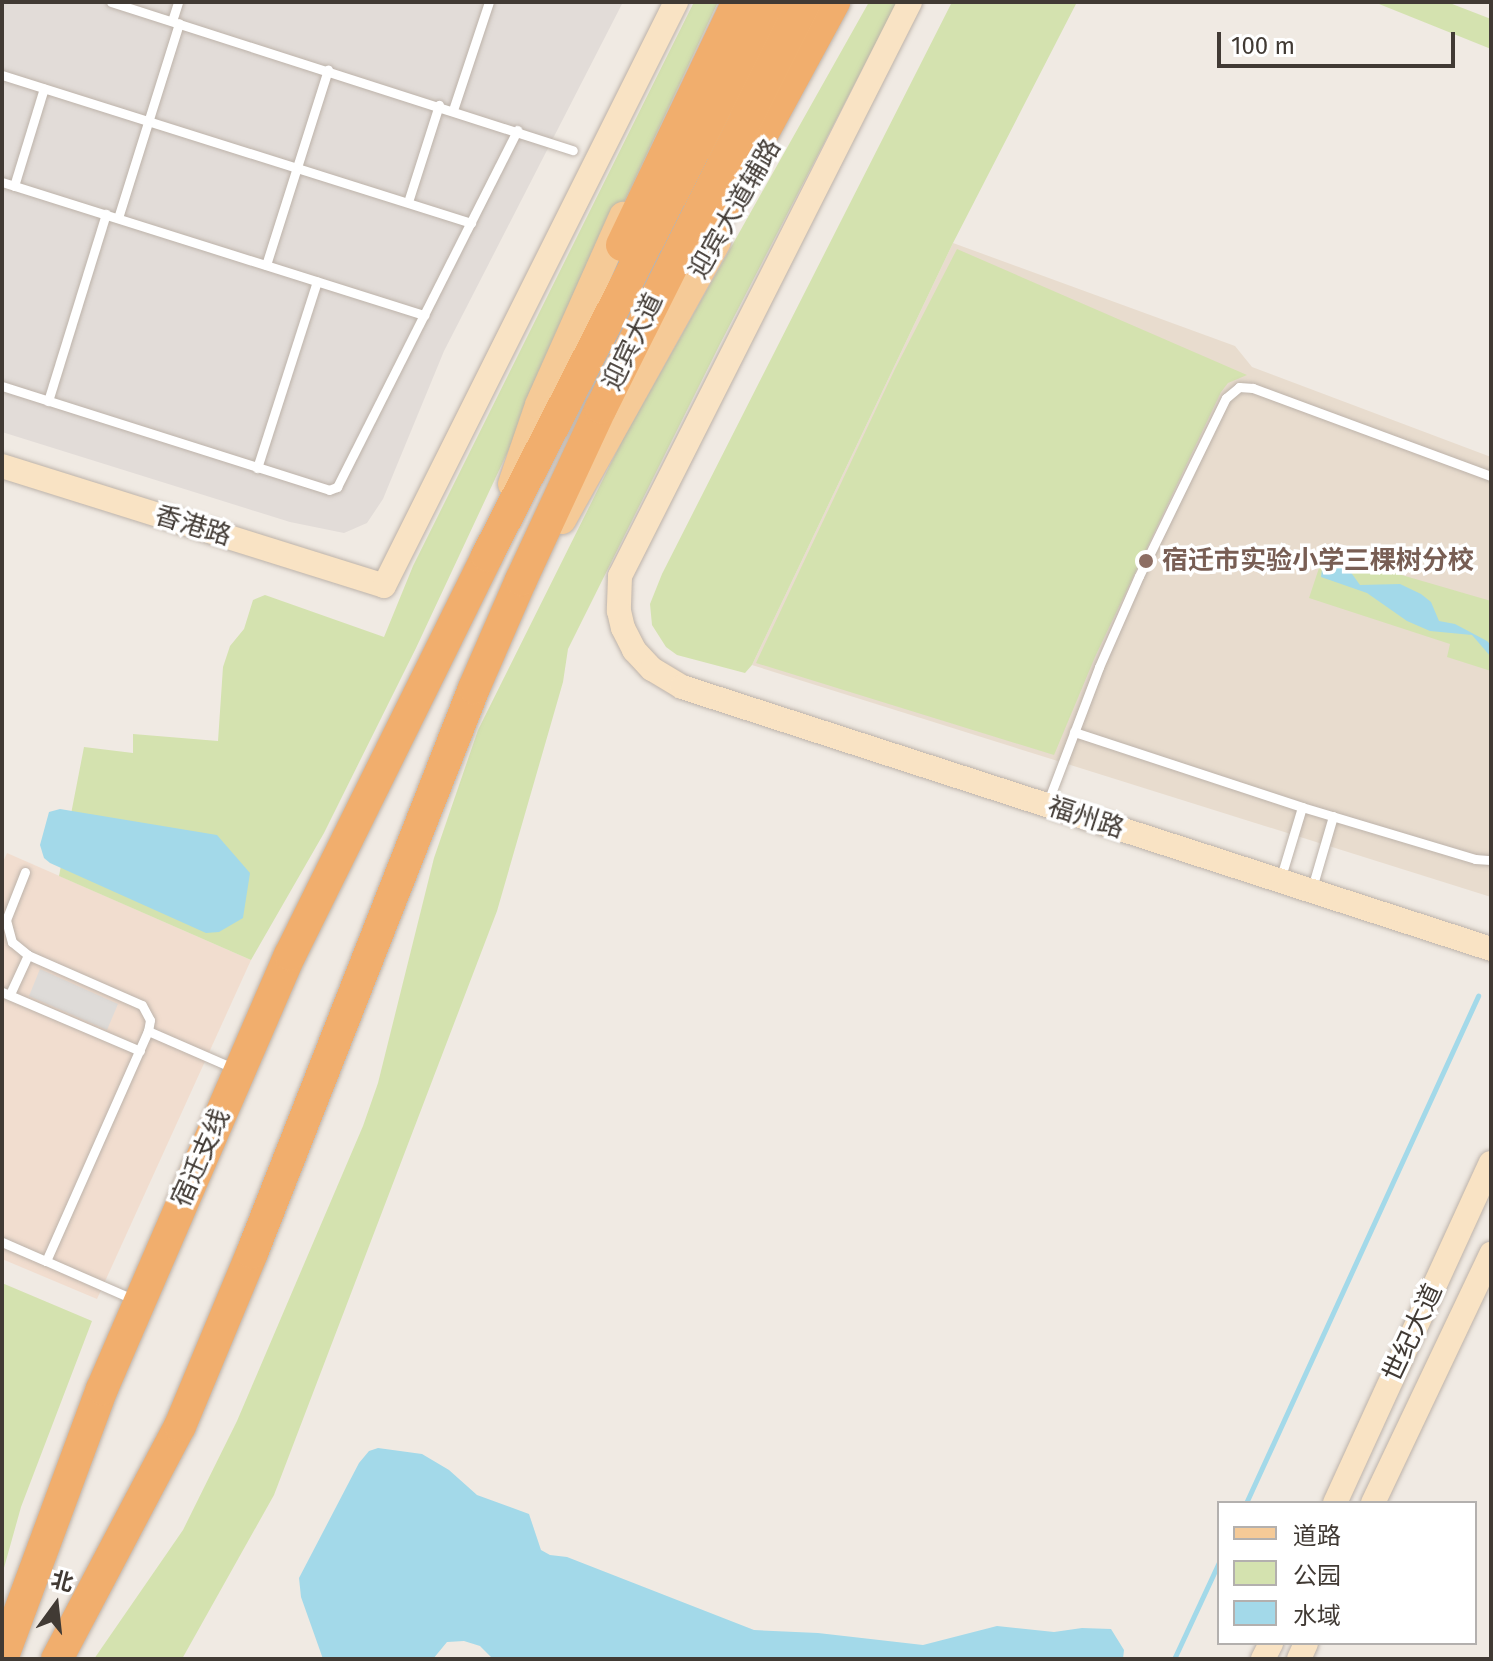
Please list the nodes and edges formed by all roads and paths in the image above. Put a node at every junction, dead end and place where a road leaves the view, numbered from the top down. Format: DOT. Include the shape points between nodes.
graph roads {
  1 [pos="111,2"];
  2 [pos="178,2"];
  3 [pos="489,2"];
  4 [pos="676,2"];
  5 [pos="724,2"];
  6 [pos="738,2"];
  7 [pos="770,2"];
  8 [pos="804,2"];
  9 [pos="834,2"];
  10 [pos="850,2"];
  11 [pos="910,2"];
  12 [pos="176,22"];
  13 [pos="328,70"];
  14 [pos="2,75"];
  15 [pos="44,88"];
  16 [pos="439,105"];
  17 [pos="453,110"];
  18 [pos="148,121"];
  19 [pos="517,130"];
  20 [pos="573,150"];
  21 [pos="296,167"];
  22 [pos="2,182"];
  23 [pos="14,186"];
  24 [pos="408,202"];
  25 [pos="106,214"];
  26 [pos="118,218"];
  27 [pos="471,223"];
  28 [pos="266,265"];
  29 [pos="317,281"];
  30 [pos="425,315"];
  31 [pos="2,386"];
  32 [pos="48,401"];
  33 [pos="601,408"];
  34 [pos="2,466"];
  35 [pos="257,468"];
  36 [pos="1491,476"];
  37 [pos="487,556"];
  38 [pos="521,580"];
  39 [pos="430,669"];
  40 [pos="1074,732"];
  41 [pos="1047,805"];
  42 [pos="1302,807"];
  43 [pos="1333,816"];
  44 [pos="1491,860"];
  45 [pos="25,872"];
  46 [pos="1280,881"];
  47 [pos="1311,891"];
  48 [pos="1491,949"];
  49 [pos="28,955"];
  50 [pos="6,993"];
  51 [pos="148,1031"];
  52 [pos="140,1051"];
  53 [pos="239,1071"];
  54 [pos="1491,1163"];
  55 [pos="2,1242"];
  56 [pos="1491,1254"];
  57 [pos="46,1261"];
  58 [pos="139,1302"];
  59 [pos="1336,1501"];
  60 [pos="1374,1501"];
  61 [pos="2,1659"];
  62 [pos="57,1659"];
  1 -- 12 [label="lane"];
  2 -- 12 [label="lane"];
  3 -- 17 [label="lane"];
  4 -- 34 [label="street, 香港路" via="384,586"];
  5 -- 37 [label="main road" via="539,405"];
  6 -- 37 [label="highway" via="623,242"];
  7 -- 37 [label="highway, 迎宾大道"];
  8 -- 33 [label="highway, 迎宾大道"];
  9 -- 33 [label="highway" via="717,224"];
  10 -- 38 [label="main road, 迎宾大道辅路" via="572,505"];
  11 -- 41 [label="street, 福州路" via="620,576 619,611 628,639 652,669 682,687"];
  12 -- 13 [label="lane"];
  12 -- 18 [label="lane"];
  13 -- 16 [label="lane"];
  13 -- 21 [label="lane"];
  14 -- 15 [label="lane"];
  15 -- 18 [label="lane"];
  15 -- 23 [label="lane"];
  16 -- 17 [label="lane"];
  16 -- 24 [label="lane"];
  17 -- 19 [label="lane"];
  18 -- 21 [label="lane"];
  18 -- 26 [label="lane"];
  19 -- 20 [label="lane"];
  19 -- 27 [label="lane"];
  21 -- 24 [label="lane"];
  21 -- 28 [label="lane"];
  22 -- 23 [label="lane"];
  23 -- 25 [label="lane"];
  24 -- 27 [label="lane"];
  25 -- 26 [label="lane"];
  25 -- 32 [label="lane"];
  26 -- 28 [label="lane"];
  27 -- 30 [label="lane"];
  28 -- 29 [label="lane"];
  29 -- 30 [label="lane"];
  29 -- 35 [label="lane"];
  30 -- 35 [label="lane" via="337,487 329,490"];
  31 -- 32 [label="lane"];
  32 -- 35 [label="lane"];
  33 -- 38 [label="highway, 迎宾大道"];
  36 -- 40 [label="lane" via="1239,387 1226,398 1149,555"];
  37 -- 39 [label="highway, 迎宾大道"];
  38 -- 62 [label="highway, 迎宾大道" via="180,1426"];
  39 -- 53 [label="highway, 宿迁支线"];
  40 -- 41 [label="lane"];
  40 -- 42 [label="lane"];
  41 -- 46 [label="street, 福州路"];
  42 -- 43 [label="lane"];
  42 -- 46 [label="lane"];
  43 -- 44 [label="lane"];
  43 -- 47 [label="lane"];
  45 -- 49 [label="lane" via="6,920 12,942"];
  46 -- 47 [label="street, 福州路"];
  47 -- 48 [label="street, 福州路"];
  49 -- 50 [label="lane"];
  49 -- 51 [label="lane" via="142,1005 150,1020"];
  50 -- 52 [label="lane"];
  51 -- 52 [label="lane"];
  51 -- 53 [label="lane"];
  52 -- 57 [label="lane"];
  53 -- 58 [label="highway, 宿迁支线"];
  54 -- 59 [label="street, 世纪大道"];
  55 -- 57 [label="lane"];
  56 -- 60 [label="street, 世纪大道"];
  57 -- 58 [label="lane"];
  58 -- 61 [label="highway, 宿迁支线"];
}
